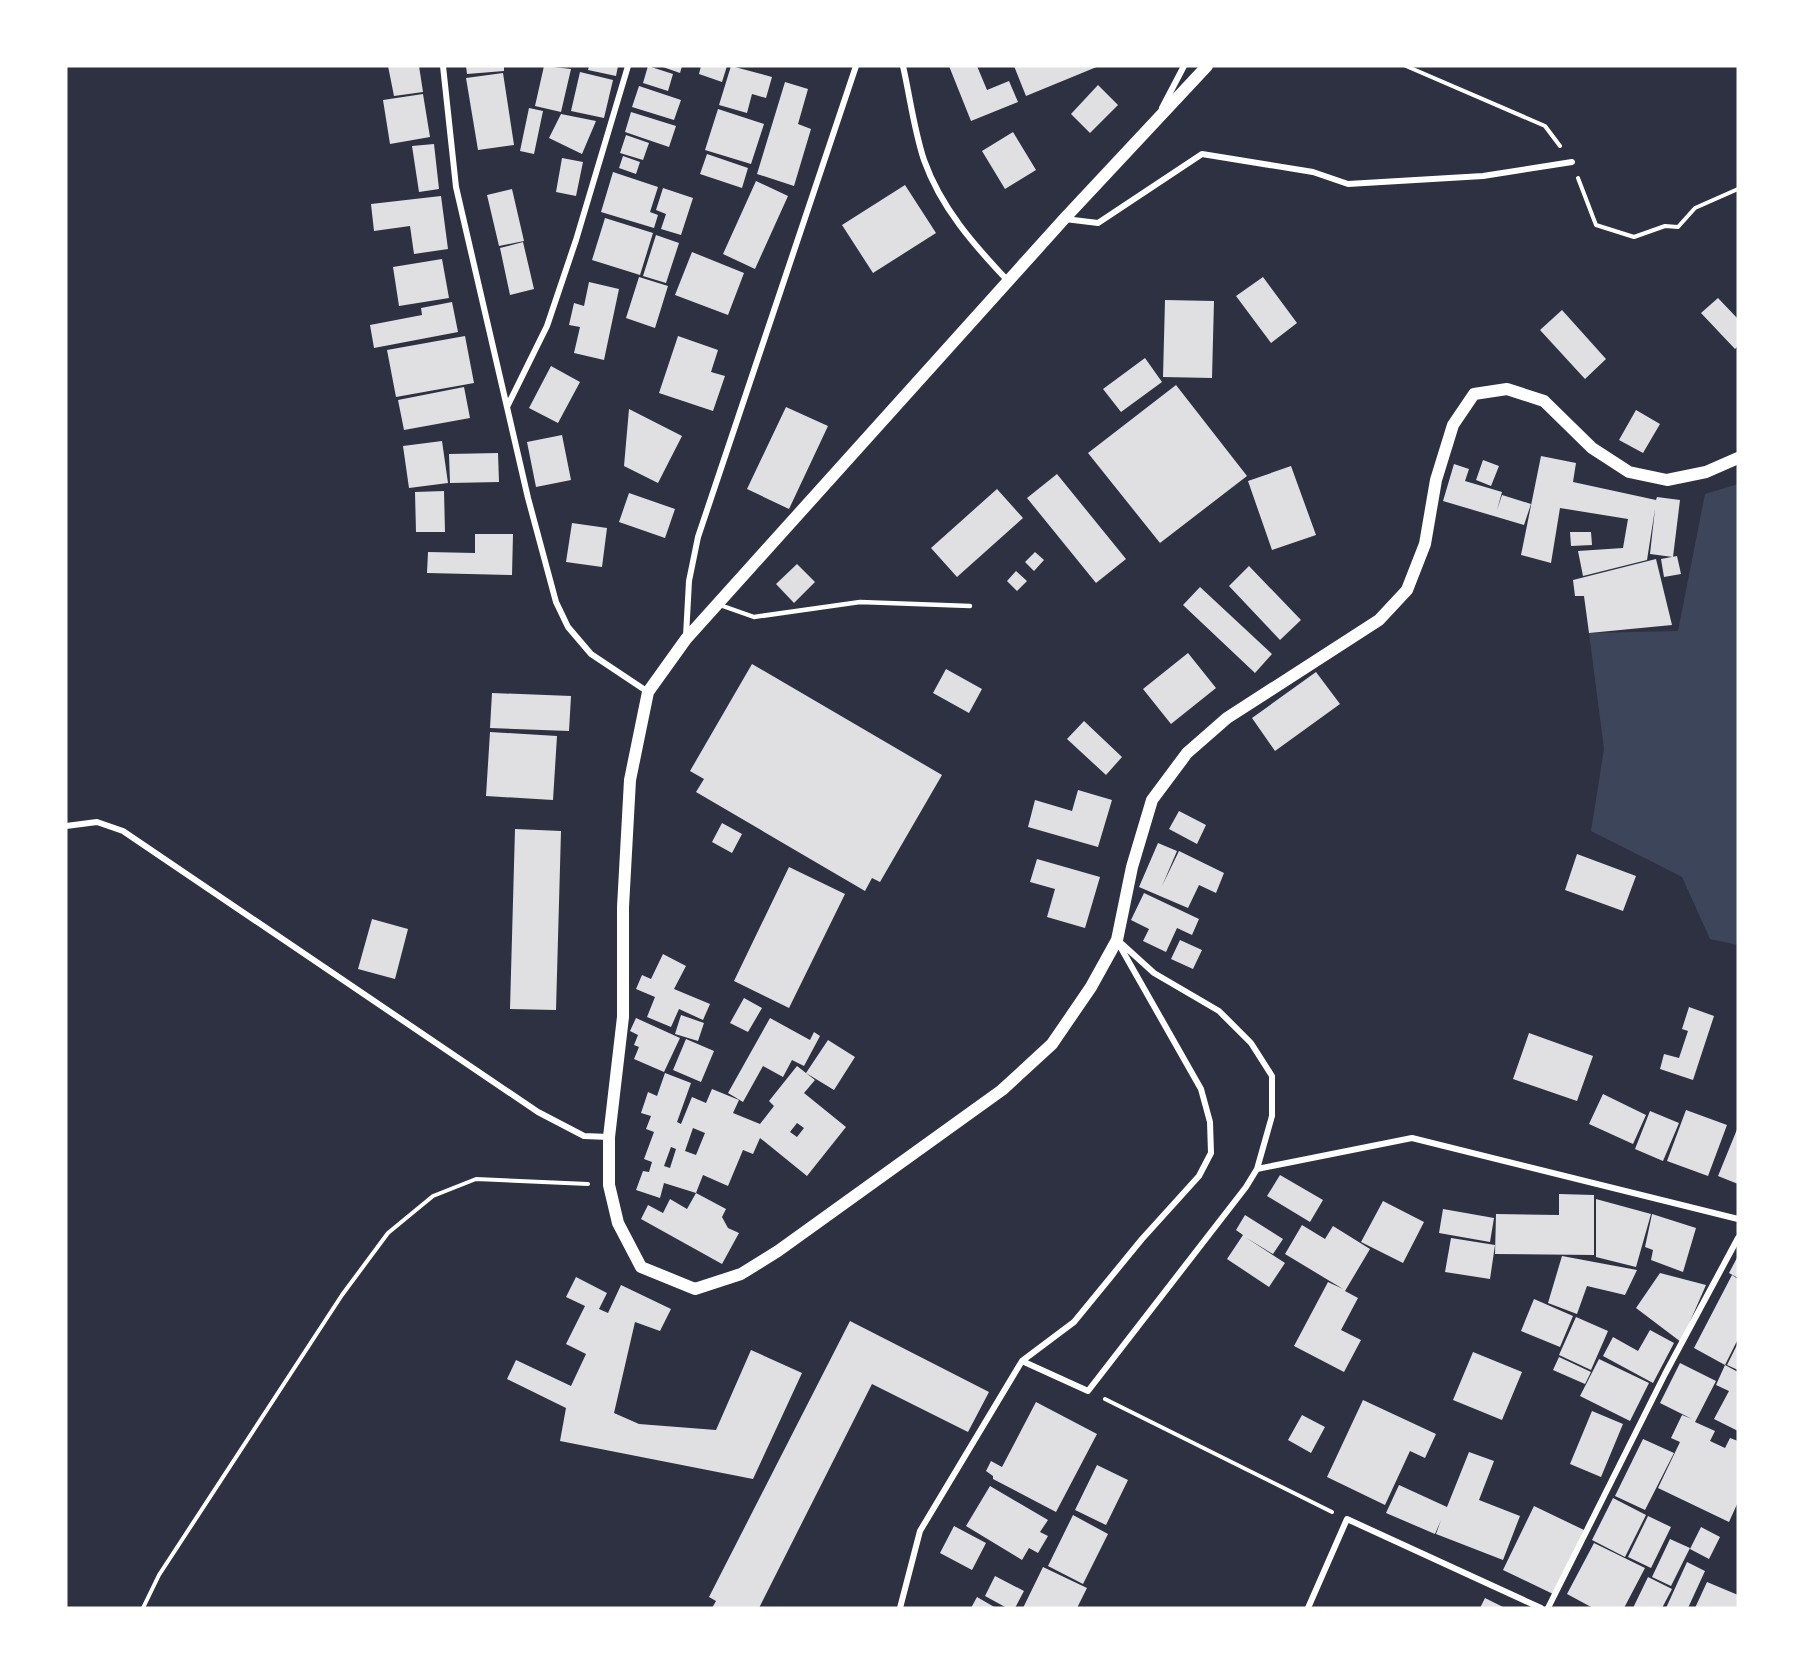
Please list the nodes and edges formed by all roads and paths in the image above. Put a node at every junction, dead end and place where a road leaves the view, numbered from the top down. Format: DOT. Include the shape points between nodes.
graph roads {
  1 [pos="443,66"];
  2 [pos="628,66"];
  3 [pos="854,66"];
  4 [pos="903,66"];
  5 [pos="1184,66"];
  6 [pos="1207,66"];
  7 [pos="1152,128"];
  8 [pos="1572,162"];
  9 [pos="1064,219"];
  10 [pos="1008,281"];
  11 [pos="507,407"];
  12 [pos="1738,458"];
  13 [pos="718,604"];
  14 [pos="970,606"];
  15 [pos="686,639"];
  16 [pos="648,692"];
  17 [pos="66,826"];
  18 [pos="1117,940"];
  19 [pos="609,1137"];
  20 [pos="1257,1168"];
  21 [pos="609,1185"];
  22 [pos="1738,1219"];
  23 [pos="1738,1238"];
  24 [pos="1022,1361"];
  25 [pos="1088,1391"];
  26 [pos="1347,1519"];
  27 [pos="143,1608"];
  28 [pos="900,1608"];
  29 [pos="1308,1608"];
  30 [pos="1541,1608"];
  31 [pos="1548,1608"];
  1 -- 11 [label="street" via="456,187"];
  2 -- 11 [label="street" via="547,326"];
  3 -- 15 [label="street" via="698,537 689,580"];
  4 -- 10 [label="street" via="924,160 939,194 974,245"];
  5 -- 7 [label="street"];
  6 -- 7 [label="main road"];
  7 -- 9 [label="main road"];
  8 -- 9 [label="street" via="1483,176 1348,184 1313,172 1202,154 1098,223"];
  9 -- 10 [label="main road"];
  10 -- 13 [label="main road"];
  11 -- 16 [label="street" via="531,510 568,627 591,654"];
  12 -- 18 [label="main road" via="1706,472 1667,480 1629,472 1592,448 1544,401 1507,388 1474,394 1453,425 1436,480 1425,544 1407,590 1379,620 1227,718 1187,753 1152,800 1132,867"];
  13 -- 14 [label="lane" via="754,617 860,602"];
  13 -- 15 [label="main road"];
  15 -- 16 [label="main road"];
  16 -- 19 [label="main road" via="630,780 623,907 623,1017"];
  17 -- 19 [label="street" via="97,822 123,831 538,1112 584,1136"];
  18 -- 20 [label="street" via="1154,973 1219,1011 1251,1043 1272,1076 1272,1116"];
  18 -- 21 [label="main road" via="1052,1044 1002,1090 741,1274 695,1289 641,1267 618,1223"];
  18 -- 24 [label="street" via="1201,1089 1210,1122 1210,1153 1199,1176 1074,1322"];
  19 -- 21 [label="main road"];
  20 -- 22 [label="street" via="1412,1138"];
  20 -- 25 [label="street"];
  21 -- 27 [label="path" via="476,1179 433,1196 388,1233 342,1295 159,1575"];
  23 -- 31 [label="street"];
  24 -- 25 [label="street"];
  24 -- 28 [label="street" via="920,1531"];
  25 -- 26 [label="path"];
  26 -- 29 [label="street"];
  26 -- 30 [label="street"];
}
